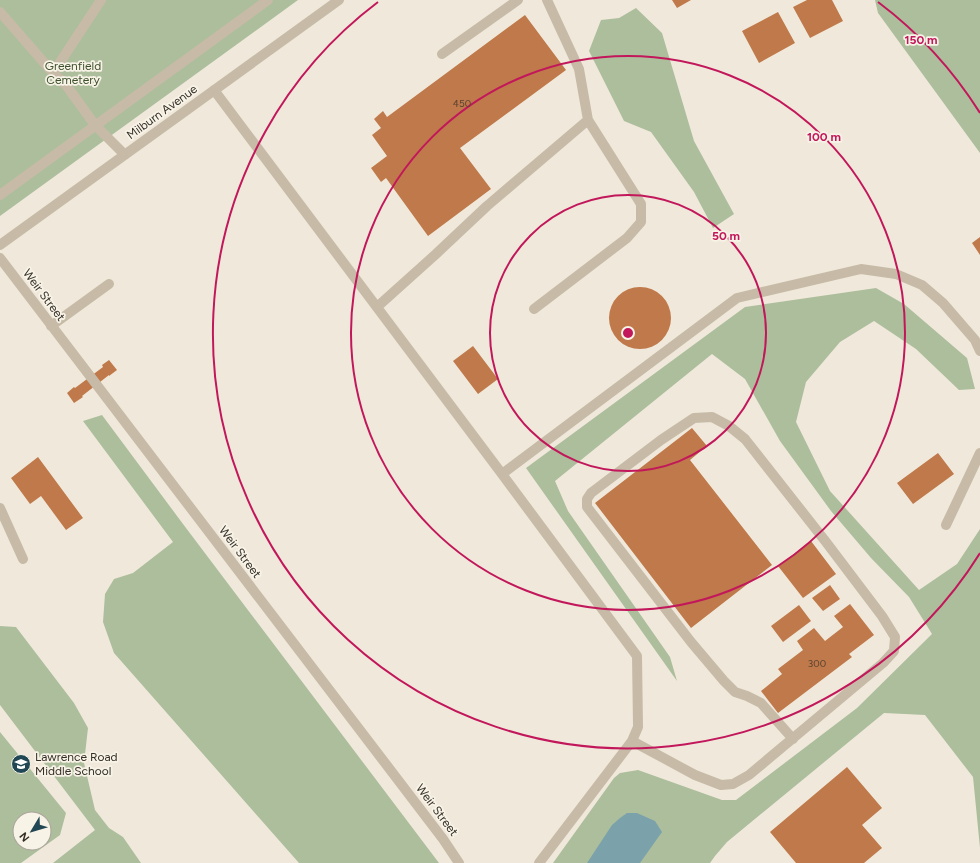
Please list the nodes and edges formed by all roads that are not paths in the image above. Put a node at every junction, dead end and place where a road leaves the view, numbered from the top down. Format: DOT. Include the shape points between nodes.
graph roads {
  1 [pos="101,0"];
  2 [pos="268,0"];
  3 [pos="339,0"];
  4 [pos="518,0"];
  5 [pos="547,0"];
  6 [pos="0,12"];
  7 [pos="442,54"];
  8 [pos="53,73"];
  9 [pos="214,90"];
  10 [pos="588,120"];
  11 [pos="95,125"];
  12 [pos="125,155"];
  13 [pos="0,195"];
  14 [pos="0,246"];
  15 [pos="0,258"];
  16 [pos="109,284"];
  17 [pos="377,307"];
  18 [pos="534,309"];
  19 [pos="52,326"];
  20 [pos="980,351"];
  21 [pos="980,454"];
  22 [pos="502,474"];
  23 [pos="0,508"];
  24 [pos="946,525"];
  25 [pos="23,559"];
  26 [pos="792,739"];
  27 [pos="632,742"];
  28 [pos="459,863"];
  29 [pos="539,863"];
  1 -- 8 [label="street"];
  2 -- 11 [label="street"];
  3 -- 9 [label="street, Milburn Avenue"];
  4 -- 7 [label="street"];
  5 -- 10 [label="street" via="579,69"];
  6 -- 8 [label="street"];
  8 -- 11 [label="street" via="66,85"];
  9 -- 12 [label="street, Milburn Avenue"];
  9 -- 17 [label="street"];
  10 -- 17 [label="street" via="487,206"];
  10 -- 18 [label="street" via="641,204 641,222 627,238"];
  11 -- 12 [label="street"];
  11 -- 13 [label="street"];
  12 -- 14 [label="street, Milburn Avenue"];
  15 -- 19 [label="street, Weir Street"];
  16 -- 19 [label="street"];
  17 -- 22 [label="street"];
  19 -- 28 [label="street, Weir Street"];
  20 -- 22 [label="street" via="975,340 942,303 922,285 896,274 861,269 737,298"];
  21 -- 24 [label="street"];
  22 -- 27 [label="street" via="637,656 638,727"];
  23 -- 25 [label="street"];
  26 -- 26 [label="street" via="883,663 894,651 895,638 882,616 831,548 745,439 729,426 712,418 694,418 591,493 587,499 587,507 724,682 736,692 762,703"];
  26 -- 27 [label="street" via="749,775 733,784 721,785 695,775"];
  27 -- 29 [label="street"];
}
